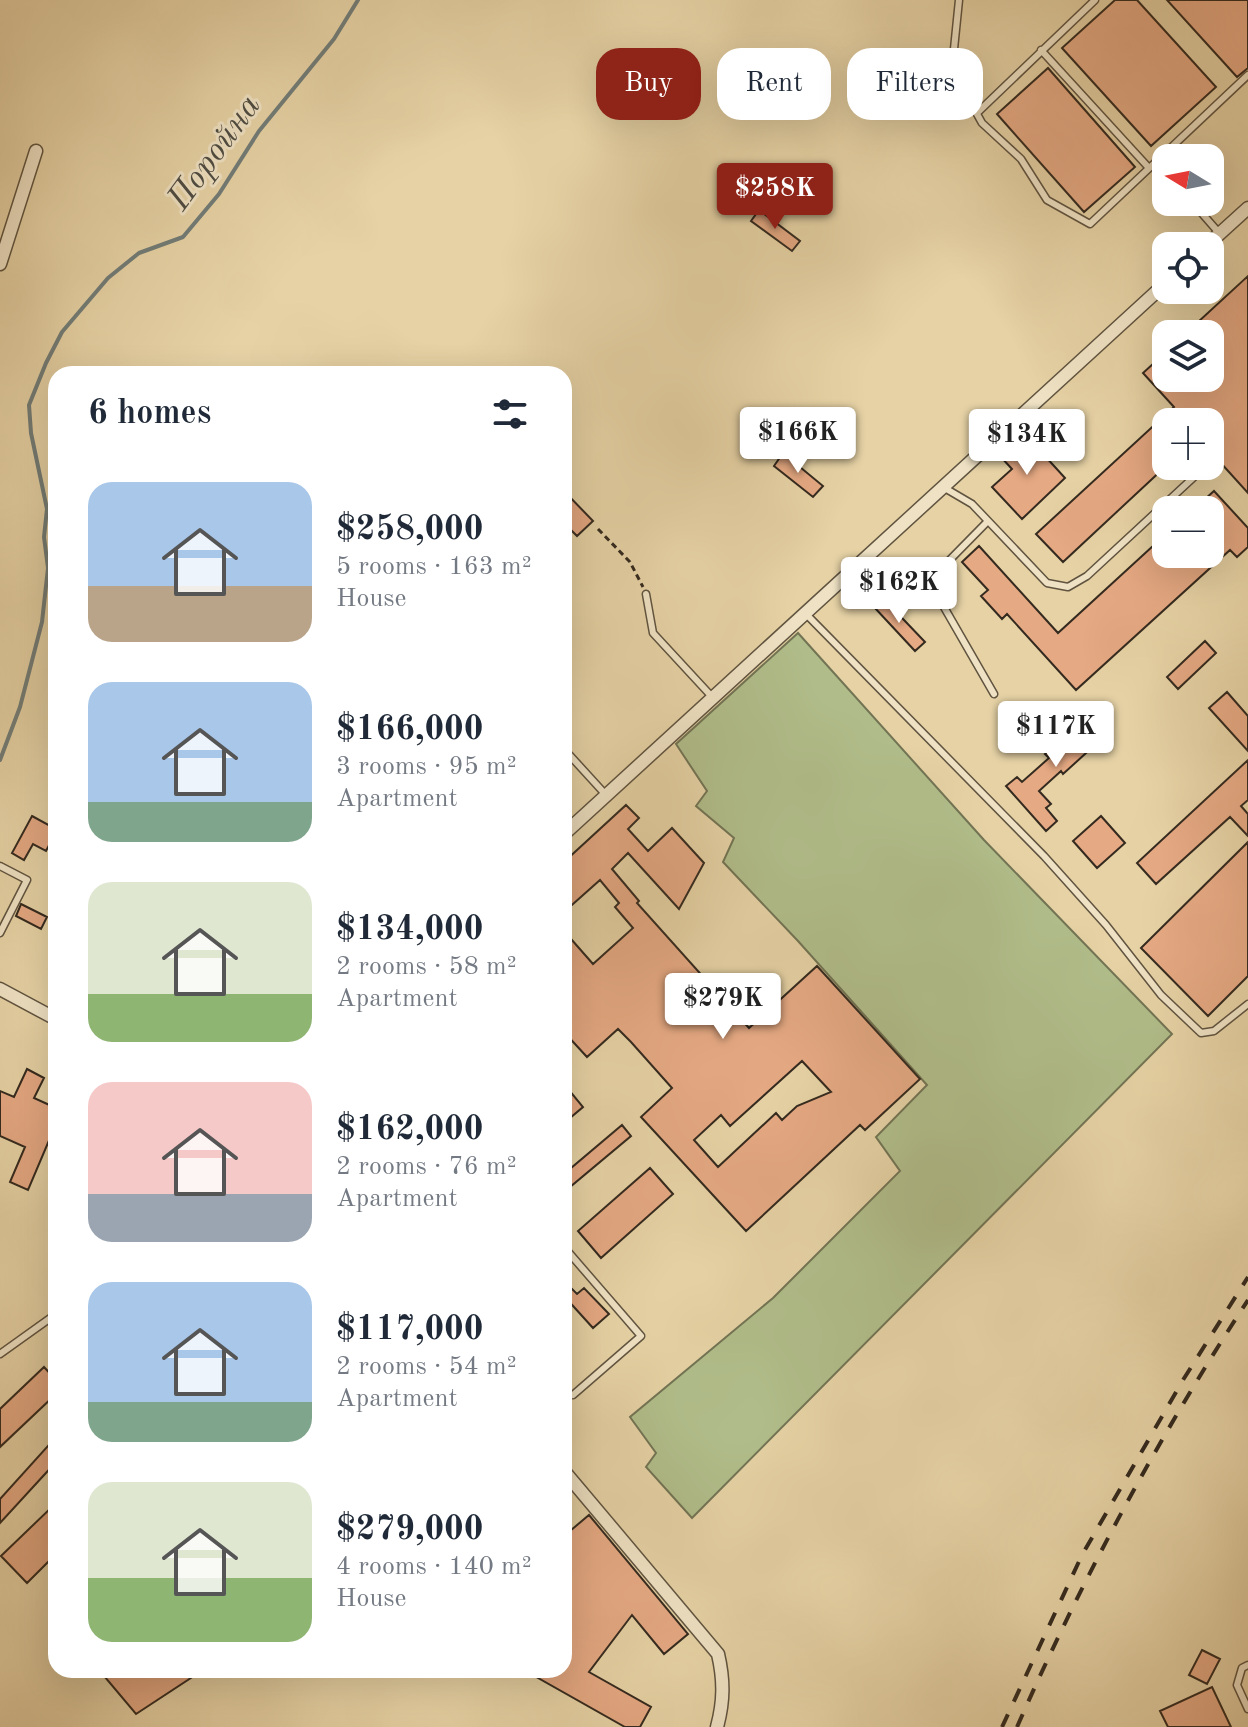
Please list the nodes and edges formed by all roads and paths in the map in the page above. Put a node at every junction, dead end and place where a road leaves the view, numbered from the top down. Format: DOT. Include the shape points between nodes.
graph roads {
  1 [pos="959,0"];
  2 [pos="1095,0"];
  3 [pos="954,48"];
  4 [pos="1041,50"];
  5 [pos="1248,75"];
  6 [pos="983,107"];
  7 [pos="980,120"];
  8 [pos="1174,144"];
  9 [pos="36,151"];
  10 [pos="1152,165"];
  11 [pos="1149,168"];
  12 [pos="1248,208"];
  13 [pos="1204,216"];
  14 [pos="1218,232"];
  15 [pos="1222,232"];
  16 [pos="1,255"];
  17 [pos="1152,296"];
  18 [pos="1191,480"];
  19 [pos="943,487"];
  20 [pos="988,521"];
  21 [pos="598,529"];
  22 [pos="646,594"];
  23 [pos="805,613"];
  24 [pos="994,694"];
  25 [pos="714,699"];
  26 [pos="572,758"];
  27 [pos="606,795"];
  28 [pos="572,827"];
  29 [pos="0,866"];
  30 [pos="0,933"];
  31 [pos="0,989"];
  32 [pos="1248,1004"];
  33 [pos="48,1015"];
  34 [pos="572,1256"];
  35 [pos="48,1320"];
  36 [pos="0,1354"];
  37 [pos="573,1395"];
  38 [pos="572,1481"];
  39 [pos="1248,1665"];
  40 [pos="1248,1709"];
  41 [pos="717,1727"];
  1 -- 3 [label="lane"];
  2 -- 4 [label="lane"];
  4 -- 6 [label="lane"];
  4 -- 11 [label="lane"];
  5 -- 8 [label="lane"];
  7 -- 11 [label="lane" via="1021,159 1047,200 1090,224"];
  9 -- 16 [label="street"];
  10 -- 11 [label="lane"];
  12 -- 15 [label="street"];
  13 -- 14 [label="lane"];
  17 -- 19 [label="street"];
  18 -- 20 [label="lane" via="1087,576 1068,587 1047,583"];
  19 -- 20 [label="lane"];
  19 -- 23 [label="street"];
  20 -- 24 [label="lane" via="929,581"];
  21 -- 22 [label="path" via="630,562"];
  22 -- 25 [label="lane" via="653,633"];
  23 -- 25 [label="street"];
  23 -- 32 [label="lane" via="1044,856 1161,995 1201,1033 1214,1031"];
  25 -- 27 [label="street"];
  26 -- 27 [label="lane"];
  27 -- 28 [label="street"];
  29 -- 30 [label="lane" via="27,880"];
  31 -- 33 [label="street"];
  34 -- 37 [label="lane" via="641,1336"];
  35 -- 36 [label="lane"];
  38 -- 41 [label="street" via="718,1654 723,1704"];
  39 -- 40 [label="lane" via="1237,1685"];
}
